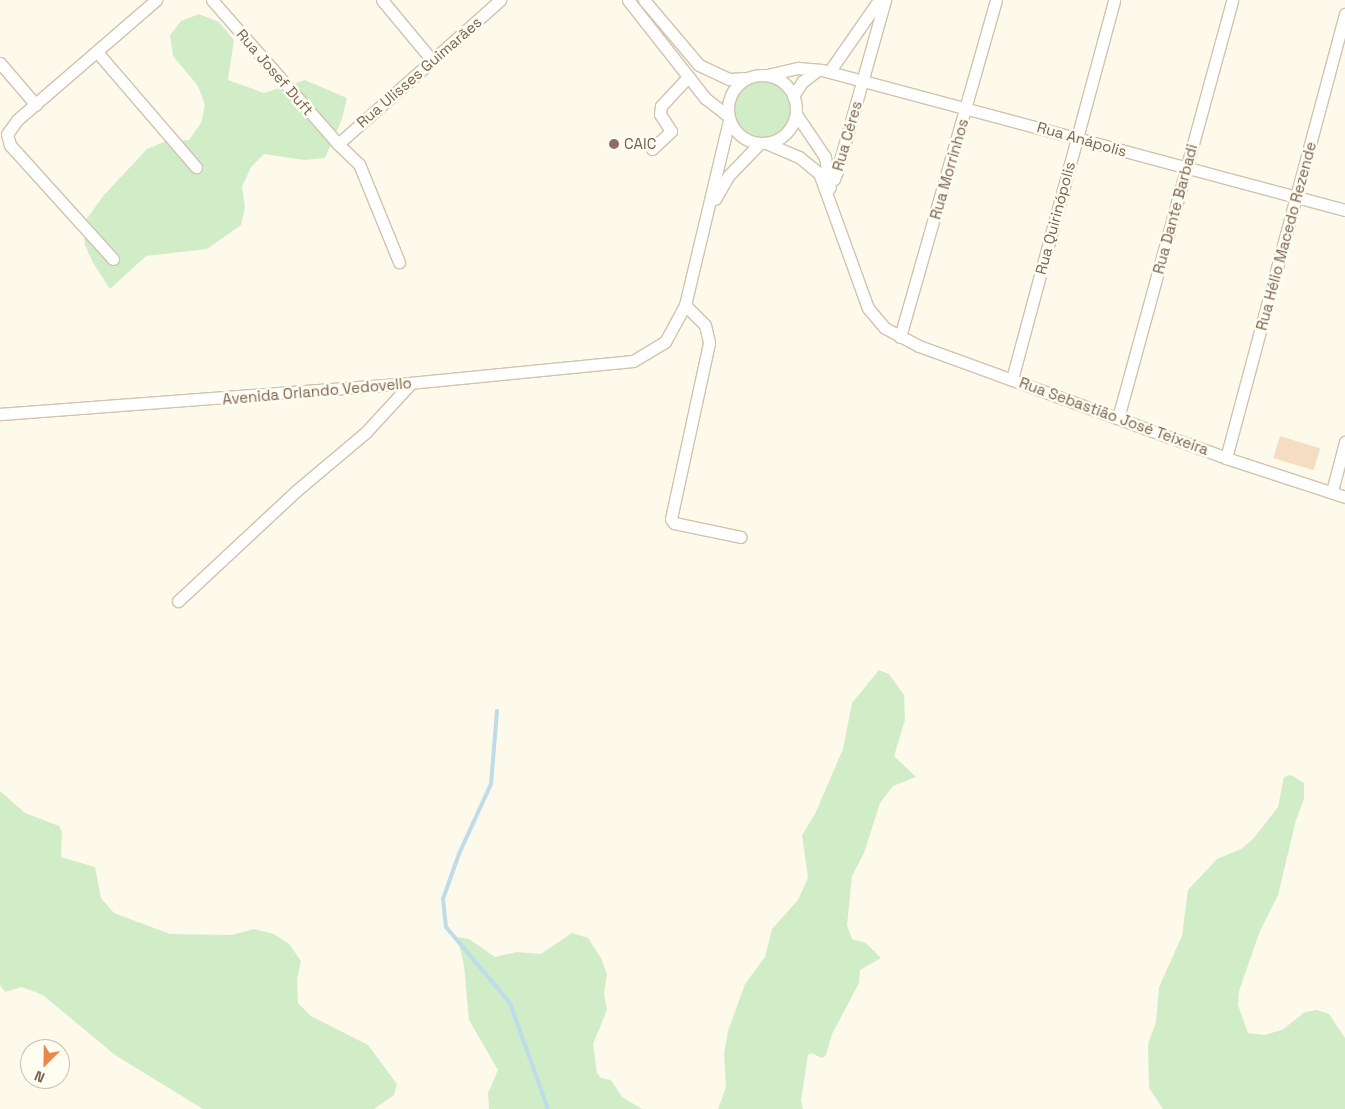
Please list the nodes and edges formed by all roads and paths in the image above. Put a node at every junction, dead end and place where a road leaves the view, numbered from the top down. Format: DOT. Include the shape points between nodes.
graph roads {
  1 [pos="156,0"];
  2 [pos="212,0"];
  3 [pos="382,0"];
  4 [pos="500,0"];
  5 [pos="628,0"];
  6 [pos="644,0"];
  7 [pos="879,0"];
  8 [pos="885,0"];
  9 [pos="996,0"];
  10 [pos="1114,0"];
  11 [pos="1232,0"];
  12 [pos="1345,14"];
  13 [pos="97,52"];
  14 [pos="431,59"];
  15 [pos="0,62"];
  16 [pos="824,71"];
  17 [pos="767,75"];
  18 [pos="688,77"];
  19 [pos="749,78"];
  20 [pos="862,81"];
  21 [pos="793,96"];
  22 [pos="36,104"];
  23 [pos="966,108"];
  24 [pos="796,114"];
  25 [pos="728,118"];
  26 [pos="1077,137"];
  27 [pos="338,144"];
  28 [pos="763,144"];
  29 [pos="652,149"];
  30 [pos="196,167"];
  31 [pos="1187,169"];
  32 [pos="827,184"];
  33 [pos="1296,198"];
  34 [pos="711,207"];
  35 [pos="1345,210"];
  36 [pos="113,259"];
  37 [pos="399,262"];
  38 [pos="685,306"];
  39 [pos="900,337"];
  40 [pos="1012,379"];
  41 [pos="411,383"];
  42 [pos="0,414"];
  43 [pos="1118,418"];
  44 [pos="1345,442"];
  45 [pos="1226,458"];
  46 [pos="1332,491"];
  47 [pos="1345,497"];
  48 [pos="741,537"];
  49 [pos="178,600"];
  1 -- 13 [label="street"];
  2 -- 27 [label="street, Rua Josef Duft"];
  3 -- 14 [label="street"];
  4 -- 14 [label="street, Rua Ulisses Guimarães"];
  5 -- 18 [label="street"];
  6 -- 19 [label="street" via="699,65 729,79"];
  7 -- 16 [label="street"];
  8 -- 20 [label="street, Rua Céres"];
  9 -- 23 [label="street, Rua Morrinhos"];
  10 -- 26 [label="street, Rua Quirinópolis"];
  11 -- 31 [label="street, Rua Dante Barbadi"];
  12 -- 33 [label="street, Rua Hélio Macedo Rezende"];
  13 -- 22 [label="street"];
  13 -- 30 [label="street"];
  14 -- 27 [label="street, Rua Ulisses Guimarães"];
  15 -- 22 [label="street"];
  16 -- 17 [label="street, Rua Anápolis" via="798,68"];
  16 -- 20 [label="street, Rua Anápolis"];
  16 -- 21 [label="street" via="802,82"];
  17 -- 19 [label="street"];
  17 -- 21 [label="street" via="783,82"];
  18 -- 25 [label="street"];
  18 -- 29 [label="street" via="661,106 660,114 670,131"];
  19 -- 25 [label="street" via="731,92"];
  20 -- 23 [label="street, Rua Anápolis"];
  20 -- 32 [label="street, Rua Céres" via="837,171"];
  21 -- 24 [label="street"];
  22 -- 36 [label="street" via="10,127 6,138"];
  23 -- 26 [label="street, Rua Anápolis"];
  23 -- 39 [label="street, Rua Morrinhos"];
  24 -- 28 [label="street" via="783,137"];
  24 -- 32 [label="street" via="821,149"];
  25 -- 28 [label="street" via="741,137"];
  25 -- 34 [label="street"];
  26 -- 31 [label="street, Rua Anápolis"];
  26 -- 40 [label="street, Rua Quirinópolis"];
  27 -- 37 [label="street, Rua Josef Duft" via="362,168"];
  28 -- 32 [label="street" via="810,164"];
  28 -- 34 [label="street" via="729,175"];
  31 -- 33 [label="street, Rua Anápolis"];
  31 -- 43 [label="street, Rua Dante Barbadi"];
  32 -- 39 [label="street, Rua Sebastião José Teixeira" via="868,308 885,328"];
  33 -- 35 [label="street, Rua Anápolis"];
  33 -- 45 [label="street, Rua Hélio Macedo Rezende"];
  34 -- 38 [label="street"];
  38 -- 41 [label="street, Avenida Orlando Vedovello" via="665,342 633,361"];
  38 -- 48 [label="street" via="705,325 709,343 671,519 674,524"];
  39 -- 40 [label="street, Rua Sebastião José Teixeira"];
  40 -- 43 [label="street, Rua Sebastião José Teixeira"];
  41 -- 42 [label="street, Avenida Orlando Vedovello"];
  41 -- 49 [label="street" via="366,432 296,491"];
  43 -- 45 [label="street, Rua Sebastião José Teixeira"];
  44 -- 46 [label="street"];
  45 -- 46 [label="street, Rua Sebastião José Teixeira"];
  46 -- 47 [label="street, Rua Sebastião José Teixeira"];
}
